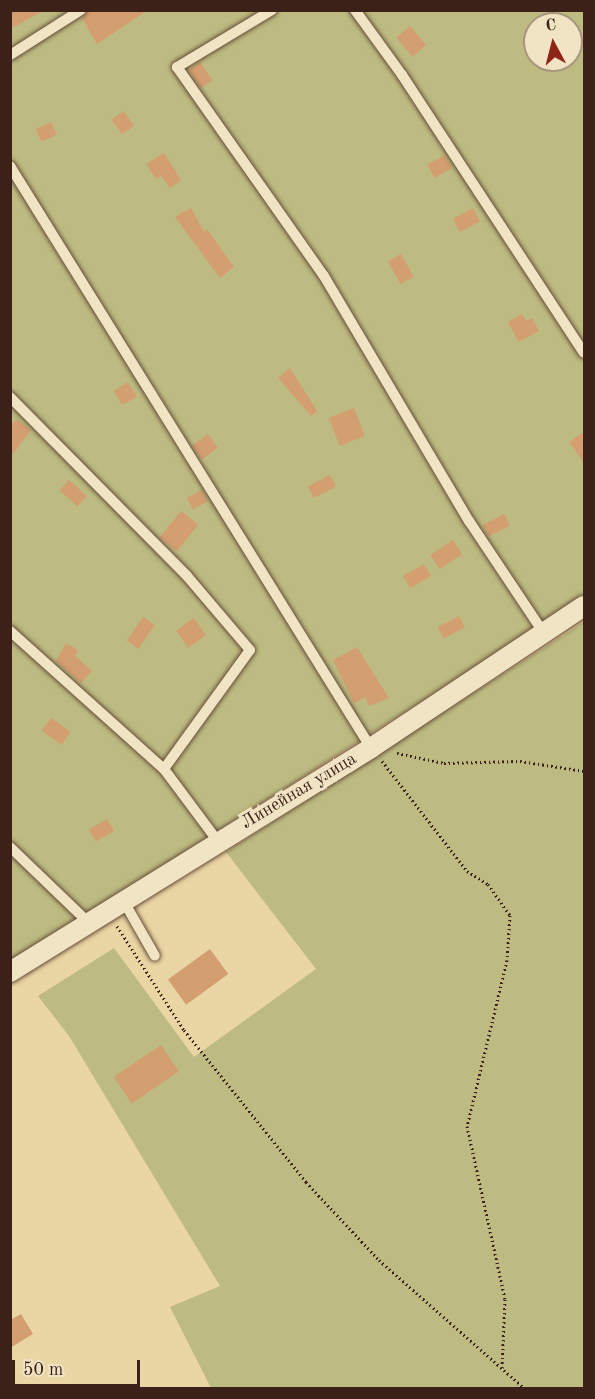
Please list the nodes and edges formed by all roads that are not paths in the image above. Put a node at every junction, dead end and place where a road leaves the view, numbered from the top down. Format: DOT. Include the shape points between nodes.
graph roads {
  1 [pos="81,10"];
  2 [pos="272,10"];
  3 [pos="355,10"];
  4 [pos="10,56"];
  5 [pos="10,166"];
  6 [pos="585,353"];
  7 [pos="10,397"];
  8 [pos="585,606"];
  9 [pos="10,631"];
  10 [pos="543,632"];
  11 [pos="371,748"];
  12 [pos="164,769"];
  13 [pos="217,840"];
  14 [pos="10,847"];
  15 [pos="123,900"];
  16 [pos="88,922"];
  17 [pos="155,956"];
  18 [pos="10,972"];
  1 -- 4 [label="lane"];
  2 -- 10 [label="lane" via="177,66 324,276 469,521"];
  3 -- 6 [label="lane"];
  5 -- 11 [label="lane"];
  7 -- 12 [label="lane" via="187,576 250,650"];
  8 -- 10 [label="street, Линейная улица"];
  9 -- 12 [label="lane"];
  10 -- 11 [label="street, Линейная улица"];
  11 -- 13 [label="street, Линейная улица"];
  12 -- 13 [label="lane"];
  13 -- 15 [label="street, Линейная улица"];
  14 -- 16 [label="lane"];
  15 -- 16 [label="street, Линейная улица"];
  15 -- 17 [label="lane"];
  16 -- 18 [label="street, Линейная улица"];
}
